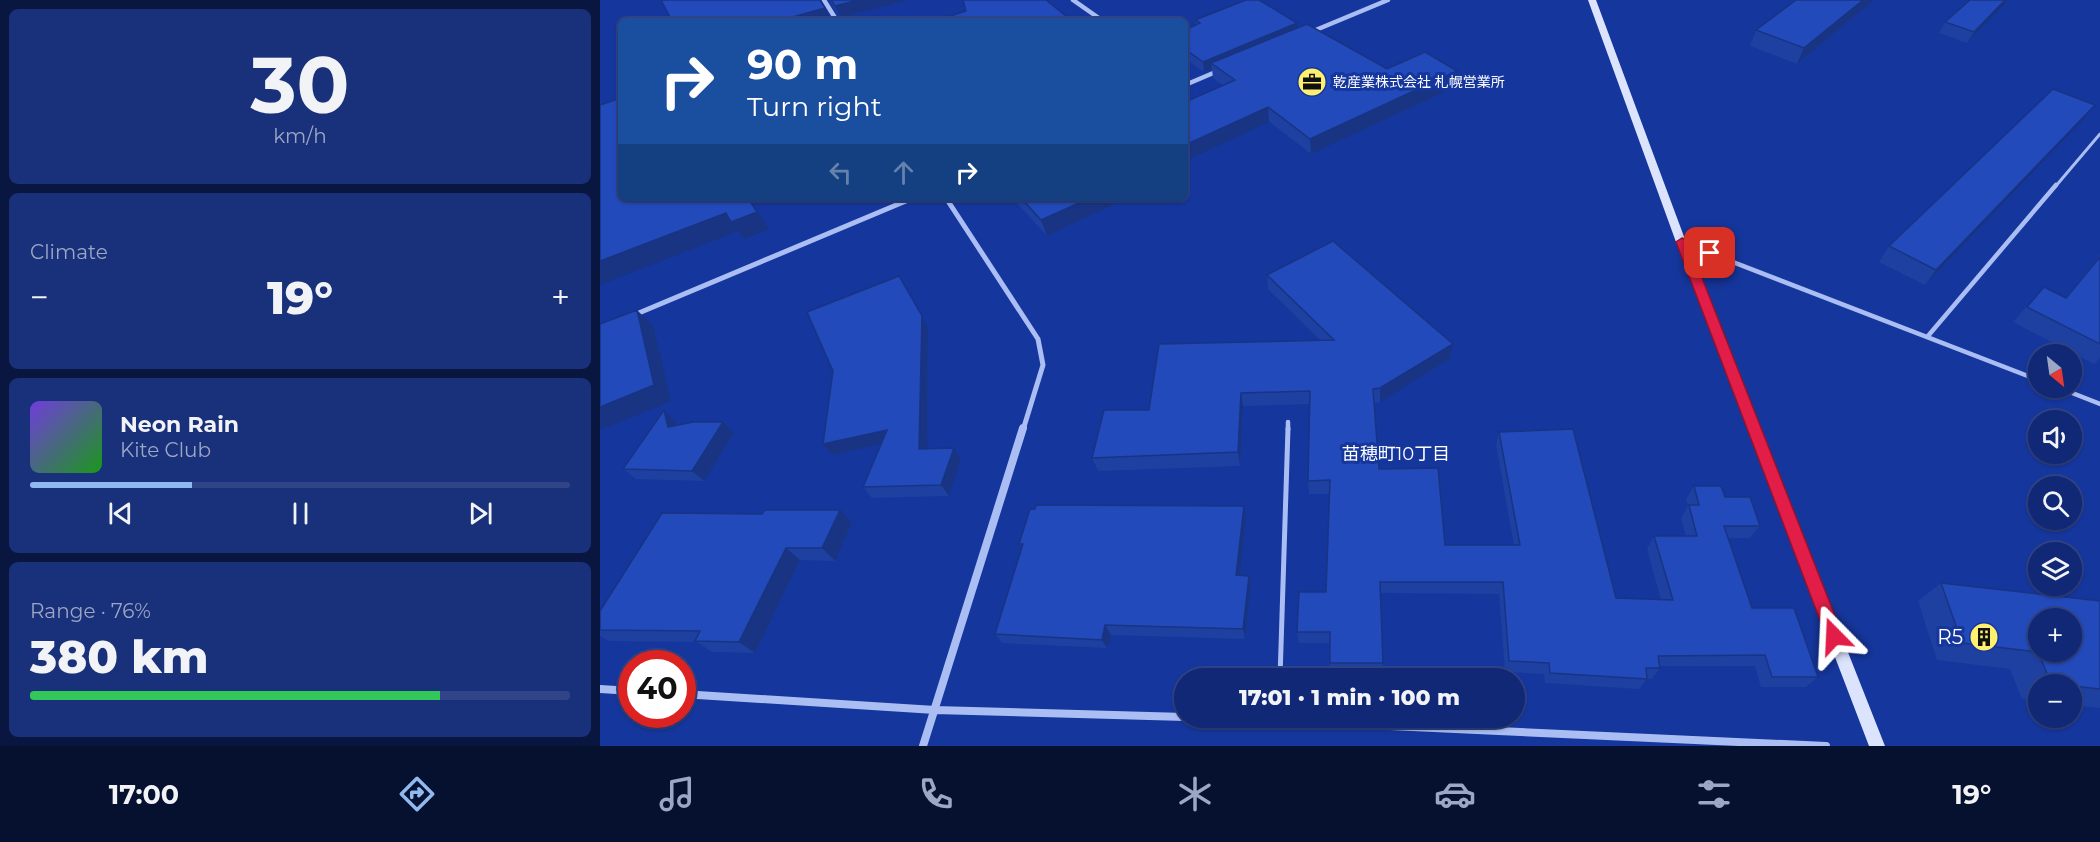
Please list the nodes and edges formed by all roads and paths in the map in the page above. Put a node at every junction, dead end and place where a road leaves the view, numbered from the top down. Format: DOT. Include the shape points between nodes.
graph roads {
  1 [pos="824,0"];
  2 [pos="1072,0"];
  3 [pos="1388,0"];
  4 [pos="1592,0"];
  5 [pos="835,18"];
  6 [pos="1099,18"];
  7 [pos="1300,36"];
  8 [pos="1224,68"];
  9 [pos="1188,80"];
  10 [pos="1191,82"];
  11 [pos="1188,84"];
  12 [pos="2100,134"];
  13 [pos="906,201"];
  14 [pos="948,201"];
  15 [pos="1682,242"];
  16 [pos="622,320"];
  17 [pos="1928,336"];
  18 [pos="2028,376"];
  19 [pos="2082,397"];
  20 [pos="2100,404"];
  21 [pos="1288,422"];
  22 [pos="1280,668"];
  23 [pos="600,689"];
  24 [pos="618,690"];
  25 [pos="696,695"];
  26 [pos="935,710"];
  27 [pos="1174,717"];
  28 [pos="1474,728"];
  29 [pos="923,746"];
  30 [pos="1826,746"];
  31 [pos="1876,746"];
  1 -- 5 [label="street"];
  2 -- 6 [label="street"];
  3 -- 7 [label="street"];
  4 -- 15 [label="street"];
  8 -- 10 [label="street"];
  9 -- 10 [label="street"];
  10 -- 11 [label="street"];
  12 -- 17 [label="lane"];
  13 -- 16 [label="street"];
  14 -- 26 [label="street" via="1038,339 1043,365"];
  15 -- 17 [label="lane"];
  15 -- 31 [label="street"];
  17 -- 18 [label="lane"];
  19 -- 20 [label="lane"];
  21 -- 22 [label="lane"];
  23 -- 24 [label="street"];
  25 -- 26 [label="street"];
  26 -- 27 [label="street"];
  26 -- 29 [label="street"];
  28 -- 30 [label="street"];
}
